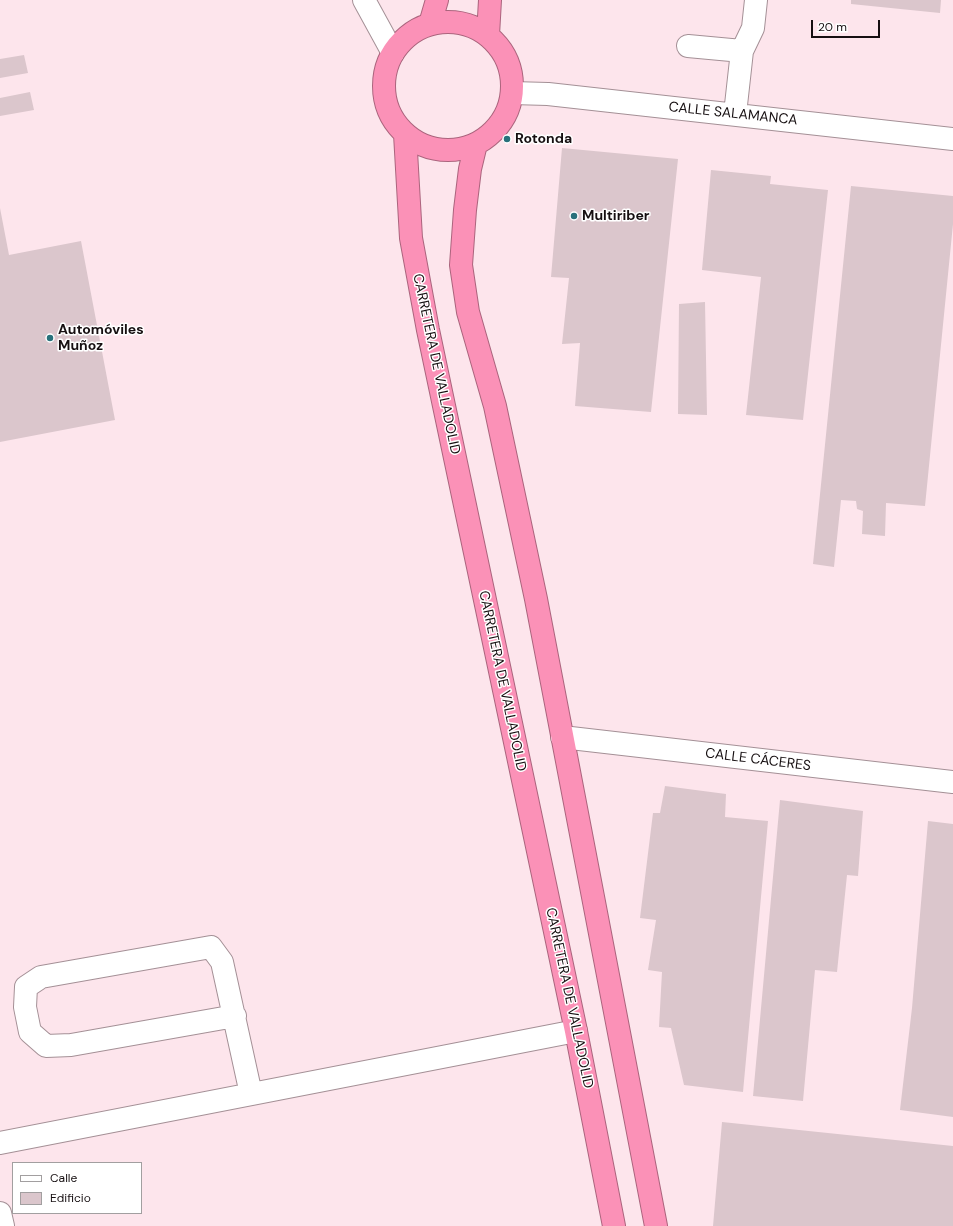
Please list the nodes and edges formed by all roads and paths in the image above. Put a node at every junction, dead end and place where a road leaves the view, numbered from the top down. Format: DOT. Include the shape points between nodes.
graph roads {
  1 [pos="364,0"];
  2 [pos="437,0"];
  3 [pos="490,0"];
  4 [pos="756,0"];
  5 [pos="430,24"];
  6 [pos="488,35"];
  7 [pos="688,46"];
  8 [pos="742,51"];
  9 [pos="392,52"];
  10 [pos="512,93"];
  11 [pos="735,114"];
  12 [pos="405,134"];
  13 [pos="953,139"];
  14 [pos="476,144"];
  15 [pos="562,737"];
  16 [pos="953,782"];
  17 [pos="234,1016"];
  18 [pos="576,1032"];
  19 [pos="251,1094"];
  20 [pos="0,1143"];
  21 [pos="0,1213"];
  22 [pos="2,1226"];
  23 [pos="614,1226"];
  24 [pos="656,1226"];
  1 -- 9 [label="street"];
  2 -- 5 [label="highway"];
  3 -- 6 [label="highway"];
  4 -- 8 [label="street" via="753,28"];
  5 -- 6 [label="highway" via="450,21 470,25"];
  5 -- 9 [label="highway" via="415,30"];
  6 -- 10 [label="highway" via="502,52 511,71"];
  7 -- 8 [label="street"];
  8 -- 11 [label="street"];
  9 -- 12 [label="highway" via="384,73 384,95 391,116"];
  10 -- 11 [label="street, CALLE SALAMANCA" via="548,94"];
  10 -- 14 [label="highway" via="502,120 494,131"];
  11 -- 13 [label="street, CALLE SALAMANCA"];
  12 -- 14 [label="highway" via="421,144 439,150 458,150"];
  12 -- 18 [label="highway, CARRETERA DE VALLADOLID" via="410,238 426,323"];
  14 -- 15 [label="highway" via="470,169 461,265 468,312 495,406"];
  15 -- 16 [label="street, CALLE CÁCERES"];
  15 -- 24 [label="highway"];
  17 -- 17 [label="street" via="222,962 211,947 41,977 26,987 25,1007 30,1032 46,1046 71,1045"];
  17 -- 19 [label="street"];
  18 -- 19 [label="street"];
  18 -- 23 [label="highway, CARRETERA DE VALLADOLID"];
  19 -- 20 [label="street"];
  21 -- 22 [label="street"];
}
